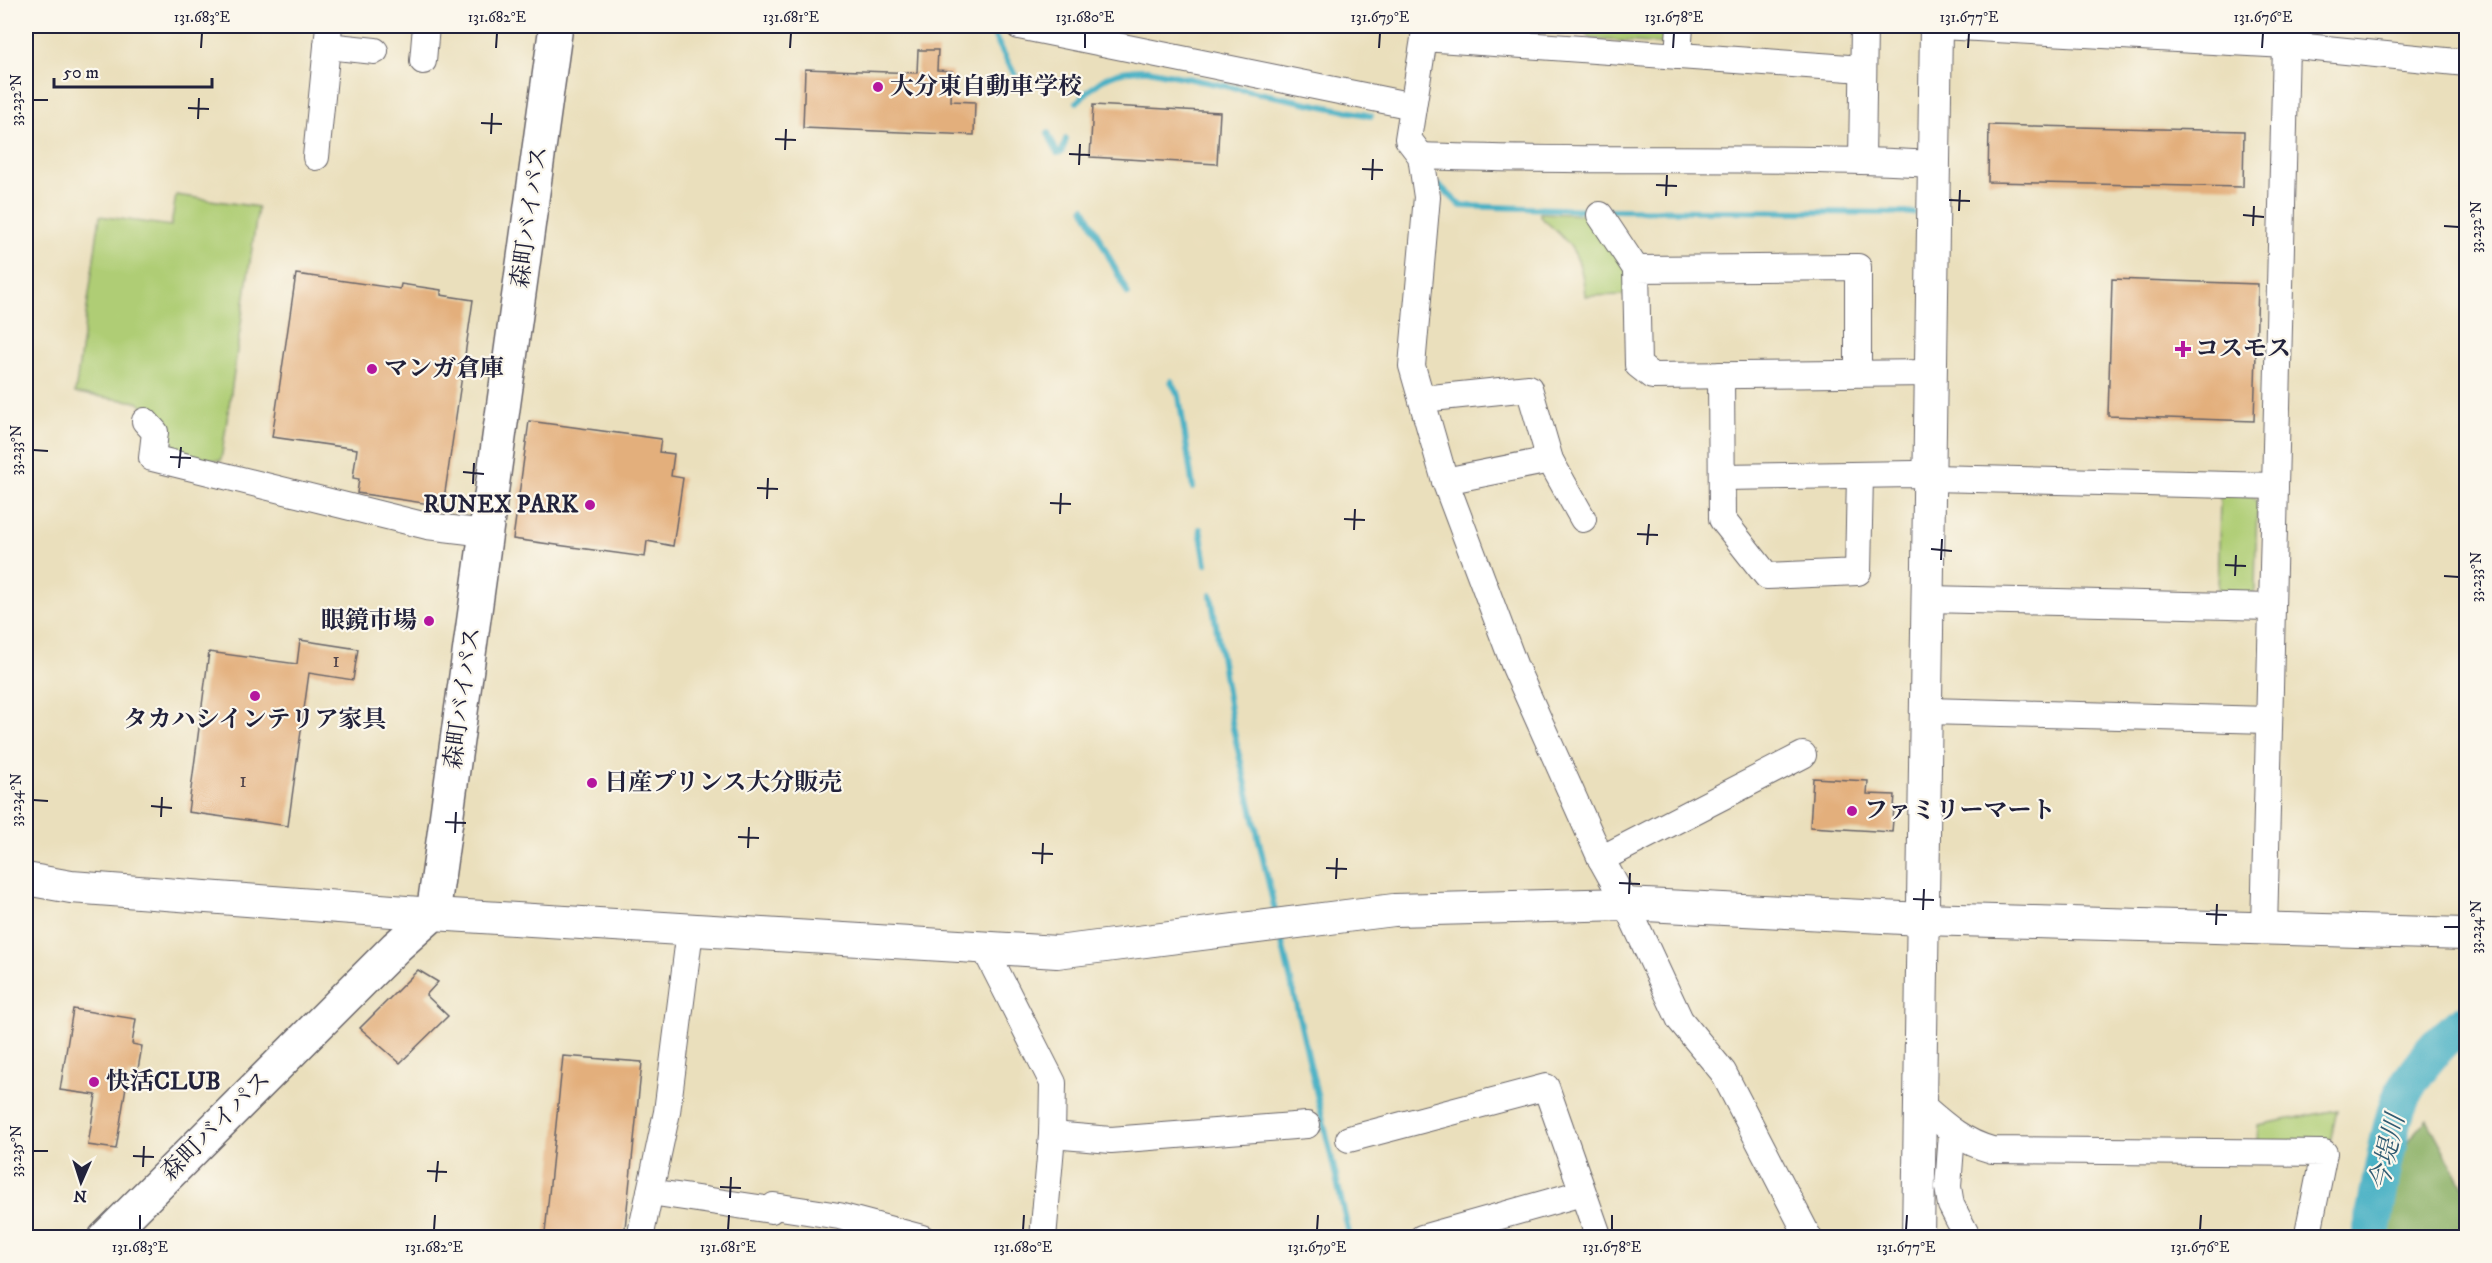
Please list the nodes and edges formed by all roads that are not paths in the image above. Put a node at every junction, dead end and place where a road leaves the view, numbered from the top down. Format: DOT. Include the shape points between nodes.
graph roads {
  1 [pos="426,26"];
  2 [pos="556,26"];
  3 [pos="1019,26"];
  4 [pos="1680,26"];
  5 [pos="1864,26"];
  6 [pos="1938,26"];
  7 [pos="1057,29"];
  8 [pos="1425,32"];
  9 [pos="2209,33"];
  10 [pos="328,36"];
  11 [pos="1576,37"];
  12 [pos="2286,45"];
  13 [pos="375,51"];
  14 [pos="1678,56"];
  15 [pos="423,61"];
  16 [pos="2466,63"];
  17 [pos="1863,69"];
  18 [pos="1413,106"];
  19 [pos="1421,156"];
  20 [pos="316,157"];
  21 [pos="1862,160"];
  22 [pos="1934,164"];
  23 [pos="1600,215"];
  24 [pos="1636,269"];
  25 [pos="1932,373"];
  26 [pos="1858,374"];
  27 [pos="1721,375"];
  28 [pos="1422,399"];
  29 [pos="145,422"];
  30 [pos="1550,460"];
  31 [pos="1860,475"];
  32 [pos="1722,477"];
  33 [pos="1931,478"];
  34 [pos="1445,481"];
  35 [pos="2275,486"];
  36 [pos="1583,519"];
  37 [pos="486,532"];
  38 [pos="1928,599"];
  39 [pos="2272,607"];
  40 [pos="1927,711"];
  41 [pos="2270,720"];
  42 [pos="1803,755"];
  43 [pos="1601,859"];
  44 [pos="26,879"];
  45 [pos="1626,904"];
  46 [pos="433,914"];
  47 [pos="1922,919"];
  48 [pos="2264,929"];
  49 [pos="690,930"];
  50 [pos="2466,934"];
  51 [pos="984,948"];
  52 [pos="1920,1104"];
  53 [pos="1307,1125"];
  54 [pos="1952,1133"];
  55 [pos="1052,1135"];
  56 [pos="1349,1139"];
  57 [pos="650,1192"];
  58 [pos="1582,1192"];
  59 [pos="105,1238"];
  60 [pos="640,1238"];
  61 [pos="922,1238"];
  62 [pos="1042,1238"];
  63 [pos="1422,1238"];
  64 [pos="1599,1238"];
  65 [pos="1809,1238"];
  66 [pos="1918,1238"];
  67 [pos="1968,1238"];
  68 [pos="2307,1238"];
  1 -- 15 [label="street"];
  2 -- 37 [label="main road, 森町バイパス"];
  3 -- 7 [label="street"];
  4 -- 14 [label="street"];
  5 -- 17 [label="street"];
  6 -- 9 [label="street"];
  6 -- 22 [label="street"];
  7 -- 18 [label="street"];
  8 -- 11 [label="street"];
  8 -- 18 [label="street"];
  9 -- 12 [label="street"];
  10 -- 13 [label="street"];
  10 -- 20 [label="street"];
  11 -- 14 [label="street"];
  12 -- 16 [label="street"];
  12 -- 35 [label="street"];
  14 -- 17 [label="street"];
  17 -- 21 [label="street"];
  18 -- 19 [label="street" via="1408,139"];
  19 -- 21 [label="street" via="1534,161"];
  19 -- 28 [label="street" via="1427,197 1412,366"];
  21 -- 22 [label="street"];
  22 -- 25 [label="street"];
  23 -- 24 [label="street"];
  24 -- 26 [label="street" via="1858,267"];
  24 -- 27 [label="street" via="1638,365 1652,376"];
  25 -- 26 [label="street"];
  25 -- 33 [label="street"];
  26 -- 27 [label="street"];
  27 -- 32 [label="street"];
  28 -- 30 [label="street" via="1529,388"];
  28 -- 34 [label="street"];
  29 -- 37 [label="street" via="154,432 152,458 427,526"];
  30 -- 34 [label="street"];
  30 -- 36 [label="street"];
  31 -- 32 [label="street"];
  31 -- 32 [label="street" via="1858,572 1767,576 1722,519"];
  31 -- 33 [label="street" via="1914,474"];
  33 -- 35 [label="street"];
  33 -- 38 [label="street"];
  34 -- 43 [label="street" via="1515,667"];
  35 -- 39 [label="street"];
  37 -- 46 [label="main road, 森町バイパス"];
  38 -- 39 [label="street"];
  38 -- 40 [label="street"];
  39 -- 41 [label="street"];
  40 -- 41 [label="street"];
  40 -- 47 [label="street"];
  41 -- 48 [label="street"];
  42 -- 43 [label="street"];
  43 -- 45 [label="street"];
  44 -- 46 [label="street" via="71,887"];
  45 -- 47 [label="street"];
  45 -- 51 [label="street" via="1394,910 1068,951"];
  45 -- 65 [label="street" via="1680,1020 1723,1072"];
  46 -- 49 [label="street"];
  46 -- 59 [label="main road, 森町バイパス"];
  47 -- 48 [label="street"];
  47 -- 52 [label="street"];
  48 -- 50 [label="street"];
  49 -- 51 [label="street"];
  49 -- 57 [label="street" via="667,1112"];
  51 -- 55 [label="street" via="1053,1083"];
  52 -- 54 [label="street"];
  52 -- 66 [label="street"];
  53 -- 55 [label="street" via="1111,1140"];
  54 -- 67 [label="street" via="1948,1187 1951,1205"];
  54 -- 68 [label="street" via="1972,1145 1992,1150 2324,1153"];
  55 -- 62 [label="street"];
  56 -- 58 [label="street" via="1546,1087"];
  57 -- 60 [label="street"];
  57 -- 61 [label="street" via="712,1203 771,1210 774,1206 839,1216"];
  58 -- 63 [label="street"];
  58 -- 64 [label="street"];
}
